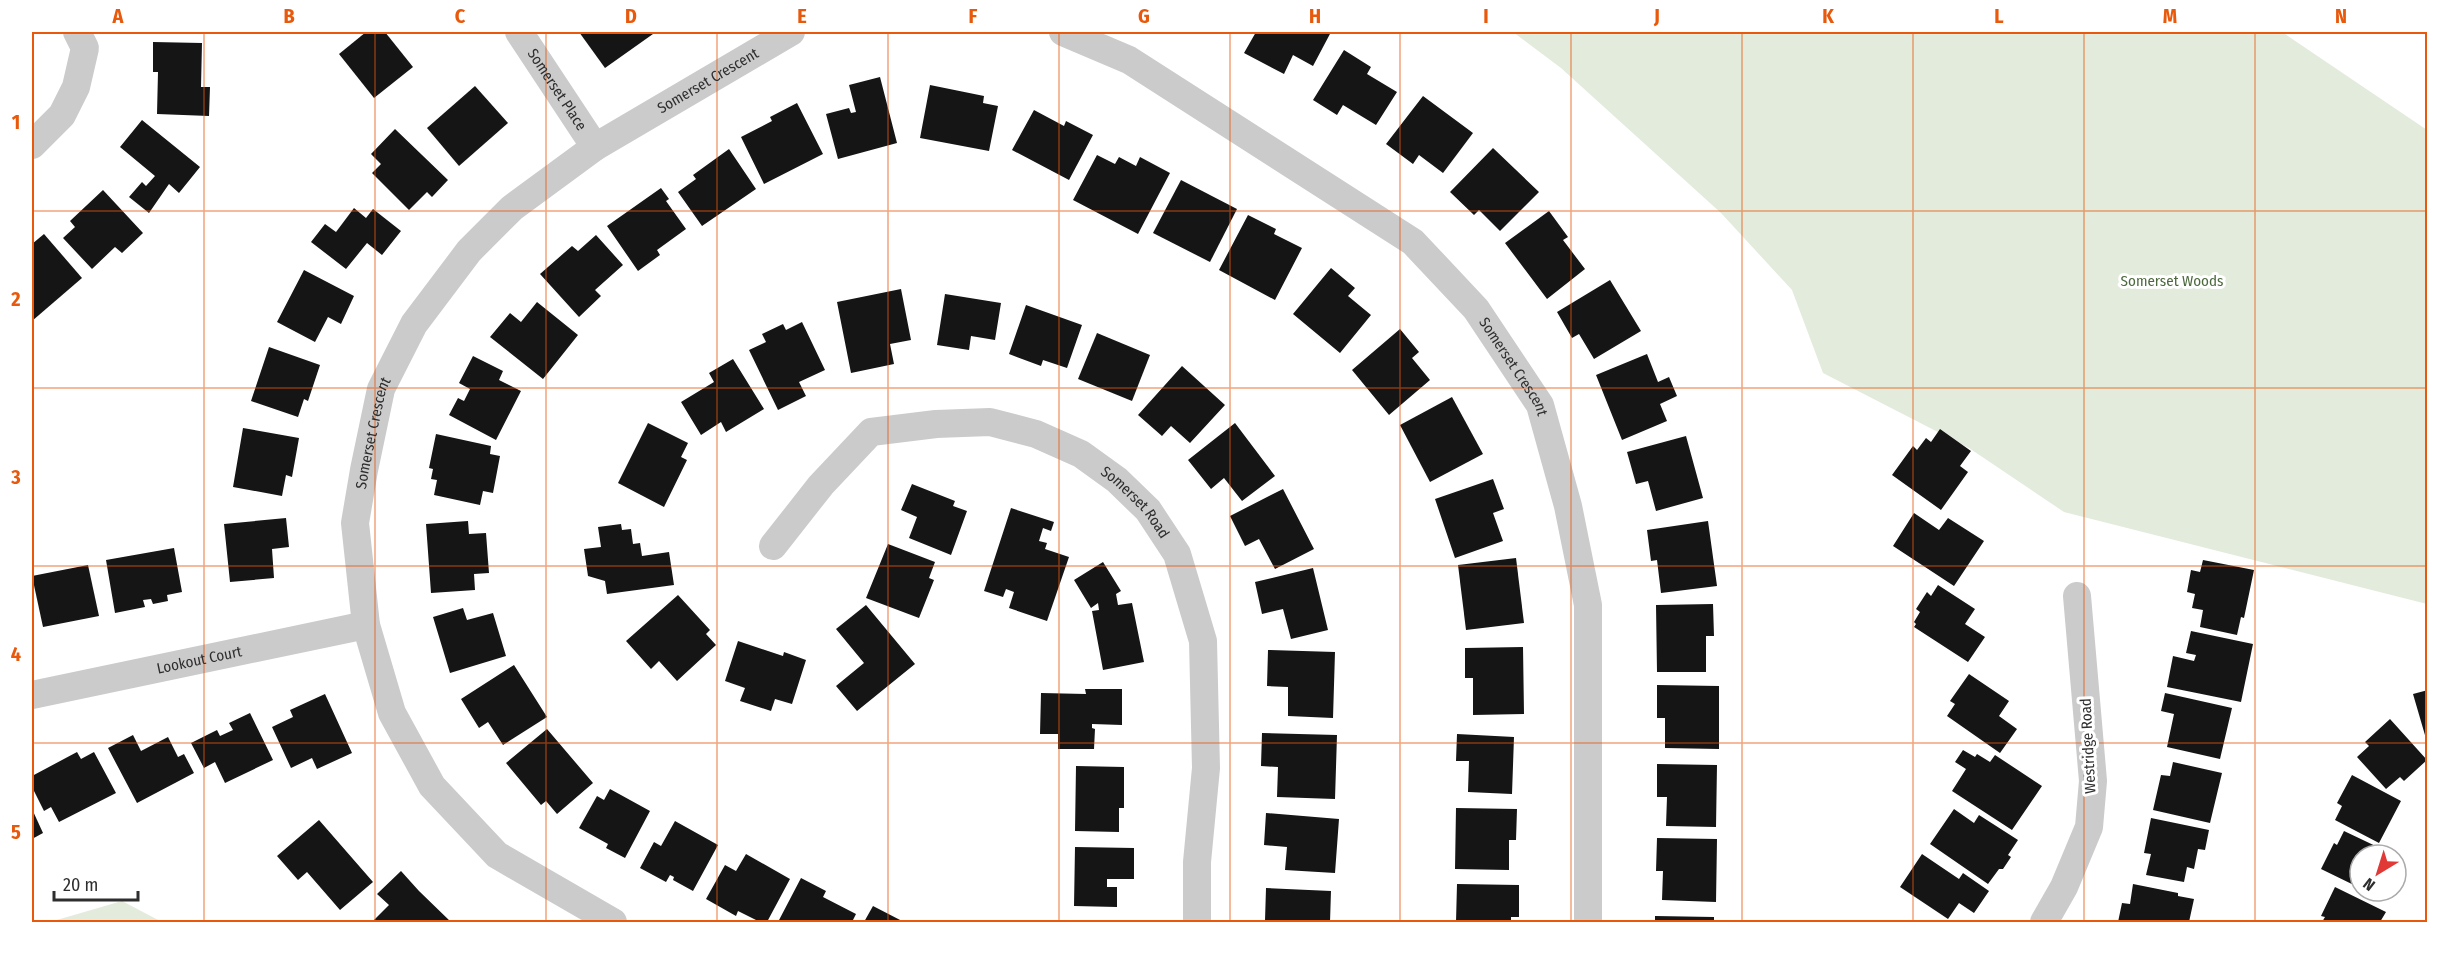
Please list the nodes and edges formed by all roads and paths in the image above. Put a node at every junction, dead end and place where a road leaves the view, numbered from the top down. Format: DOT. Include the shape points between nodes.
graph roads {
  1 [pos="77,32"];
  2 [pos="519,32"];
  3 [pos="791,32"];
  4 [pos="1064,32"];
  5 [pos="32,145"];
  6 [pos="596,147"];
  7 [pos="773,546"];
  8 [pos="2078,596"];
  9 [pos="366,625"];
  10 [pos="32,695"];
  11 [pos="613,922"];
  12 [pos="1197,922"];
  13 [pos="1588,922"];
  14 [pos="2044,922"];
  1 -- 5 [label="street" via="84,48 76,87 62,115"];
  2 -- 6 [label="street, Somerset Place"];
  3 -- 6 [label="street, Somerset Crescent"];
  4 -- 13 [label="street, Somerset Crescent" via="1129,60 1413,242 1476,309 1540,405 1568,506 1588,605"];
  6 -- 9 [label="street, Somerset Crescent" via="512,208 469,251 414,324 381,389 355,523"];
  7 -- 12 [label="street, Somerset Road" via="821,485 871,432 990,422 1036,434 1081,454 1116,480 1148,510 1178,554 1203,641 1206,768 1197,862"];
  8 -- 14 [label="street, Westridge Road" via="2093,781 2089,827 2064,887"];
  9 -- 10 [label="street, Lookout Court"];
  9 -- 11 [label="street, Somerset Crescent" via="392,713 432,786 497,855"];
}
